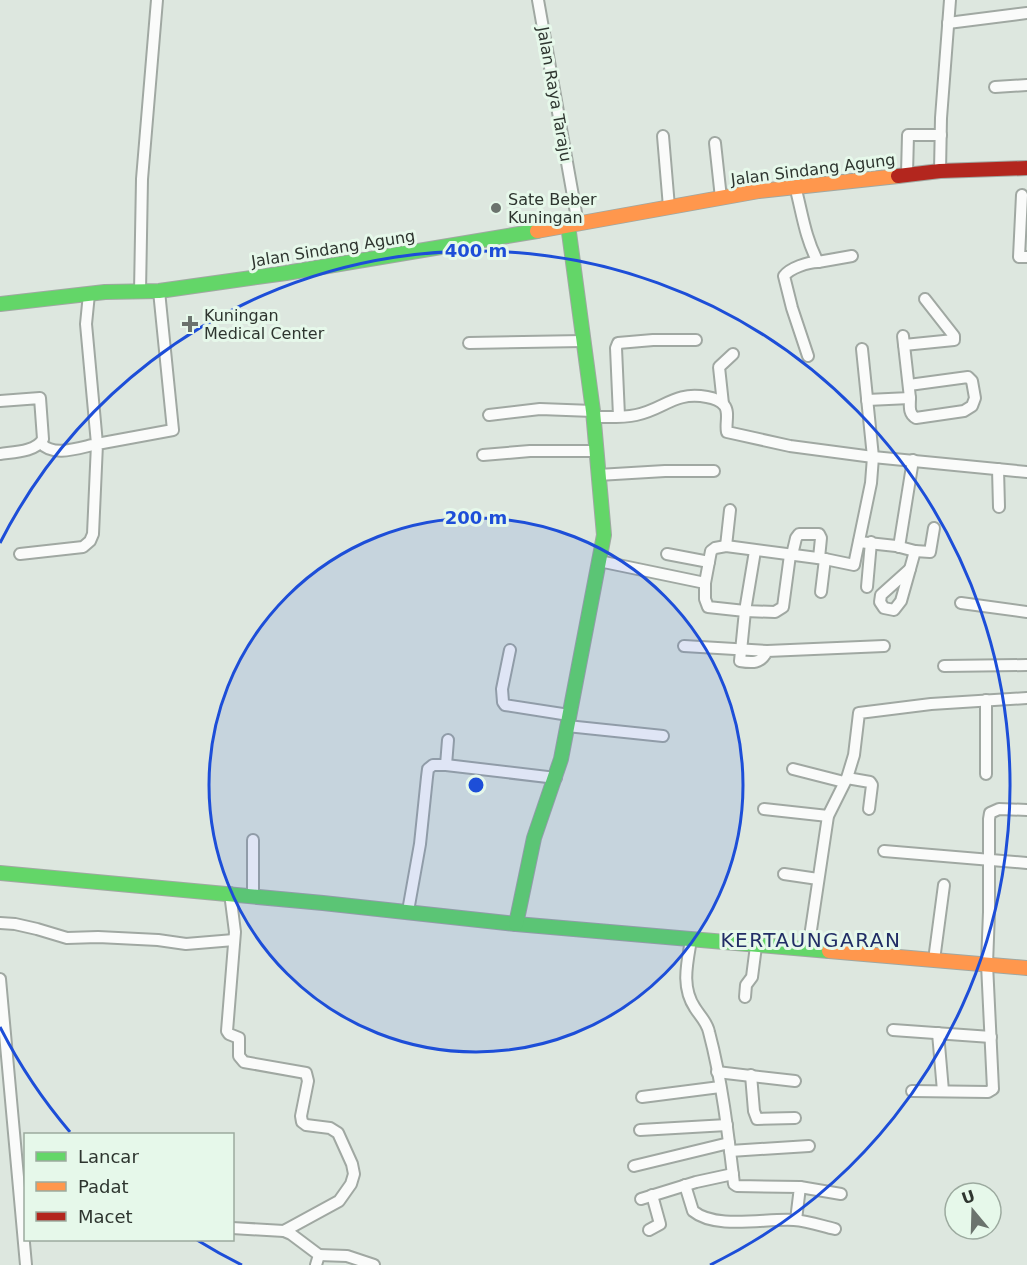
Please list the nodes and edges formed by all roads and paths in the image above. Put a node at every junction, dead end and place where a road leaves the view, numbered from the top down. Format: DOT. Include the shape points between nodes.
graph roads {
  1 [pos="157,0"];
  2 [pos="538,0"];
  3 [pos="950,0"];
  4 [pos="1027,13"];
  5 [pos="948,23"];
  6 [pos="1027,85"];
  7 [pos="995,87"];
  8 [pos="940,135"];
  9 [pos="663,136"];
  10 [pos="715,143"];
  11 [pos="1027,168"];
  12 [pos="939,171"];
  13 [pos="907,174"];
  14 [pos="795,186"];
  15 [pos="1022,195"];
  16 [pos="721,198"];
  17 [pos="669,207"];
  18 [pos="573,225"];
  19 [pos="852,256"];
  20 [pos="1027,258"];
  21 [pos="818,262"];
  22 [pos="159,291"];
  23 [pos="140,292"];
  24 [pos="89,294"];
  25 [pos="925,299"];
  26 [pos="0,304"];
  27 [pos="696,340"];
  28 [pos="584,341"];
  29 [pos="469,343"];
  30 [pos="862,349"];
  31 [pos="733,354"];
  32 [pos="808,356"];
  33 [pos="909,385"];
  34 [pos="910,398"];
  35 [pos="867,400"];
  36 [pos="0,401"];
  37 [pos="723,404"];
  38 [pos="593,414"];
  39 [pos="489,415"];
  40 [pos="619,416"];
  41 [pos="41,443"];
  42 [pos="97,444"];
  43 [pos="597,452"];
  44 [pos="0,454"];
  45 [pos="483,454"];
  46 [pos="873,457"];
  47 [pos="913,460"];
  48 [pos="998,470"];
  49 [pos="714,471"];
  50 [pos="1027,472"];
  51 [pos="598,475"];
  52 [pos="999,507"];
  53 [pos="730,510"];
  54 [pos="934,528"];
  55 [pos="859,542"];
  56 [pos="872,542"];
  57 [pos="726,546"];
  58 [pos="900,547"];
  59 [pos="755,551"];
  60 [pos="915,551"];
  61 [pos="20,554"];
  62 [pos="667,554"];
  63 [pos="791,555"];
  64 [pos="822,558"];
  65 [pos="599,561"];
  66 [pos="709,561"];
  67 [pos="854,565"];
  68 [pos="869,568"];
  69 [pos="910,569"];
  70 [pos="705,583"];
  71 [pos="867,587"];
  72 [pos="821,592"];
  73 [pos="961,603"];
  74 [pos="745,611"];
  75 [pos="1027,612"];
  76 [pos="684,646"];
  77 [pos="884,646"];
  78 [pos="510,650"];
  79 [pos="740,660"];
  80 [pos="1027,665"];
  81 [pos="944,666"];
  82 [pos="1027,698"];
  83 [pos="986,700"];
  84 [pos="568,721"];
  85 [pos="663,736"];
  86 [pos="448,740"];
  87 [pos="446,765"];
  88 [pos="793,769"];
  89 [pos="986,774"];
  90 [pos="556,778"];
  91 [pos="846,780"];
  92 [pos="764,809"];
  93 [pos="869,809"];
  94 [pos="1027,810"];
  95 [pos="828,816"];
  96 [pos="253,840"];
  97 [pos="884,851"];
  98 [pos="989,860"];
  99 [pos="1027,863"];
  100 [pos="0,873"];
  101 [pos="784,874"];
  102 [pos="818,879"];
  103 [pos="944,885"];
  104 [pos="230,893"];
  105 [pos="253,896"];
  106 [pos="408,911"];
  107 [pos="0,923"];
  108 [pos="516,924"];
  109 [pos="234,940"];
  110 [pos="691,940"];
  111 [pos="756,946"];
  112 [pos="808,951"];
  113 [pos="934,960"];
  114 [pos="987,964"];
  115 [pos="1027,968"];
  116 [pos="0,979"];
  117 [pos="745,997"];
  118 [pos="893,1030"];
  119 [pos="938,1033"];
  120 [pos="991,1037"];
  121 [pos="717,1072"];
  122 [pos="751,1075"];
  123 [pos="795,1081"];
  124 [pos="720,1087"];
  125 [pos="912,1091"];
  126 [pos="943,1092"];
  127 [pos="642,1097"];
  128 [pos="795,1118"];
  129 [pos="727,1125"];
  130 [pos="640,1130"];
  131 [pos="809,1146"];
  132 [pos="730,1147"];
  133 [pos="634,1166"];
  134 [pos="733,1174"];
  135 [pos="685,1185"];
  136 [pos="800,1187"];
  137 [pos="841,1194"];
  138 [pos="652,1196"];
  139 [pos="640,1199"];
  140 [pos="796,1220"];
  141 [pos="234,1228"];
  142 [pos="835,1228"];
  143 [pos="649,1230"];
  144 [pos="24,1231"];
  145 [pos="284,1231"];
  146 [pos="25,1241"];
  147 [pos="317,1260"];
  148 [pos="26,1265"];
  149 [pos="374,1265"];
  1 -- 23 [label="street" via="142,179"];
  2 -- 18 [label="street, Jalan Raya Taraju"];
  3 -- 5 [label="street"];
  4 -- 5 [label="street"];
  5 -- 8 [label="street"];
  6 -- 7 [label="street"];
  8 -- 12 [label="street"];
  8 -- 13 [label="street" via="908,135"];
  9 -- 17 [label="street"];
  10 -- 16 [label="street"];
  11 -- 12 [label="street, Jalan Sindang Agung"];
  12 -- 13 [label="street, Jalan Sindang Agung"];
  13 -- 14 [label="street, Jalan Sindang Agung"];
  14 -- 16 [label="street, Jalan Sindang Agung"];
  14 -- 21 [label="street" via="804,231"];
  15 -- 20 [label="street" via="1019,257"];
  16 -- 17 [label="street, Jalan Sindang Agung"];
  17 -- 18 [label="street, Jalan Sindang Agung"];
  18 -- 22 [label="street, Jalan Sindang Agung"];
  18 -- 28 [label="street"];
  19 -- 21 [label="street"];
  21 -- 32 [label="street" via="784,276"];
  22 -- 23 [label="street, Jalan Sindang Agung"];
  22 -- 42 [label="street" via="173,430"];
  23 -- 24 [label="street, Jalan Sindang Agung"];
  24 -- 26 [label="street, Jalan Sindang Agung"];
  24 -- 42 [label="street" via="87,334"];
  25 -- 33 [label="street" via="954,340 904,341"];
  27 -- 40 [label="street" via="618,343"];
  28 -- 29 [label="street"];
  28 -- 38 [label="street"];
  30 -- 35 [label="street"];
  31 -- 37 [label="street" via="719,367"];
  33 -- 34 [label="street"];
  33 -- 34 [label="street" via="968,377 975,398 964,411 916,418 911,415"];
  34 -- 35 [label="street"];
  35 -- 46 [label="street"];
  36 -- 41 [label="street" via="40,398"];
  37 -- 40 [label="street" via="711,398 685,396 647,412"];
  37 -- 46 [label="street" via="728,433"];
  38 -- 39 [label="street" via="540,409"];
  38 -- 40 [label="street"];
  38 -- 43 [label="street"];
  41 -- 42 [label="street" via="49,450"];
  41 -- 44 [label="street"];
  42 -- 61 [label="street" via="90,541 83,548"];
  43 -- 45 [label="street"];
  43 -- 51 [label="street"];
  46 -- 47 [label="street"];
  46 -- 55 [label="street"];
  47 -- 48 [label="street"];
  47 -- 58 [label="street"];
  48 -- 50 [label="street"];
  48 -- 52 [label="street"];
  49 -- 51 [label="street"];
  51 -- 65 [label="street" via="604,525"];
  53 -- 57 [label="street"];
  54 -- 60 [label="street" via="930,552"];
  55 -- 56 [label="street"];
  55 -- 67 [label="street"];
  56 -- 58 [label="street"];
  56 -- 68 [label="street"];
  57 -- 59 [label="street"];
  57 -- 66 [label="street" via="711,551"];
  58 -- 60 [label="street"];
  59 -- 63 [label="street"];
  59 -- 74 [label="street"];
  60 -- 69 [label="street"];
  62 -- 66 [label="street"];
  63 -- 64 [label="street"];
  63 -- 64 [label="street" via="799,534 819,534"];
  63 -- 74 [label="street" via="783,607 775,612"];
  64 -- 67 [label="street"];
  64 -- 72 [label="street"];
  65 -- 70 [label="street"];
  65 -- 84 [label="street"];
  66 -- 70 [label="street"];
  67 -- 68 [label="street"];
  68 -- 71 [label="street"];
  70 -- 74 [label="street" via="708,607"];
  73 -- 75 [label="street"];
  74 -- 79 [label="street"];
  76 -- 79 [label="street"];
  77 -- 79 [label="street" via="767,651"];
  78 -- 84 [label="street" via="502,689 505,705"];
  80 -- 81 [label="street"];
  82 -- 83 [label="street"];
  83 -- 89 [label="street"];
  83 -- 91 [label="street" via="859,712 854,755"];
  84 -- 85 [label="street"];
  84 -- 90 [label="street"];
  86 -- 87 [label="street"];
  87 -- 90 [label="street"];
  87 -- 106 [label="street" via="428,769"];
  88 -- 91 [label="street"];
  90 -- 108 [label="street" via="534,838"];
  91 -- 93 [label="street" via="870,782"];
  91 -- 95 [label="street"];
  92 -- 95 [label="street"];
  94 -- 98 [label="street" via="999,809 990,813"];
  95 -- 102 [label="street"];
  96 -- 105 [label="street"];
  97 -- 98 [label="street"];
  98 -- 99 [label="street"];
  98 -- 114 [label="street"];
  100 -- 104 [label="street"];
  101 -- 102 [label="street"];
  102 -- 112 [label="street"];
  103 -- 113 [label="street"];
  104 -- 105 [label="street"];
  104 -- 109 [label="street"];
  105 -- 106 [label="street"];
  106 -- 108 [label="street"];
  107 -- 109 [label="street" via="67,938 186,944"];
  108 -- 110 [label="street"];
  109 -- 145 [label="street" via="227,1031 239,1038 240,1059 306,1073 302,1122 338,1133 354,1174 339,1201"];
  110 -- 111 [label="street"];
  110 -- 121 [label="street" via="687,989 709,1029"];
  111 -- 112 [label="street"];
  111 -- 117 [label="street"];
  112 -- 113 [label="street"];
  113 -- 114 [label="street"];
  114 -- 115 [label="street"];
  114 -- 120 [label="street"];
  116 -- 144 [label="street"];
  118 -- 119 [label="street"];
  119 -- 120 [label="street"];
  119 -- 126 [label="street"];
  120 -- 126 [label="street" via="993,1089"];
  121 -- 122 [label="street"];
  121 -- 124 [label="street"];
  122 -- 123 [label="street"];
  122 -- 128 [label="street" via="757,1119"];
  124 -- 127 [label="street"];
  124 -- 129 [label="street"];
  125 -- 126 [label="street"];
  129 -- 130 [label="street"];
  129 -- 132 [label="street"];
  131 -- 132 [label="street"];
  132 -- 133 [label="street"];
  132 -- 134 [label="street"];
  134 -- 135 [label="street"];
  134 -- 136 [label="street" via="737,1186"];
  135 -- 138 [label="street"];
  135 -- 140 [label="street" via="693,1211 699,1215 740,1221"];
  136 -- 137 [label="street"];
  136 -- 140 [label="street"];
  138 -- 139 [label="street"];
  138 -- 143 [label="street" via="660,1224"];
  140 -- 142 [label="street"];
  141 -- 145 [label="street"];
  145 -- 147 [label="street"];
  146 -- 148 [label="street"];
  147 -- 149 [label="street" via="347,1256"];
}
